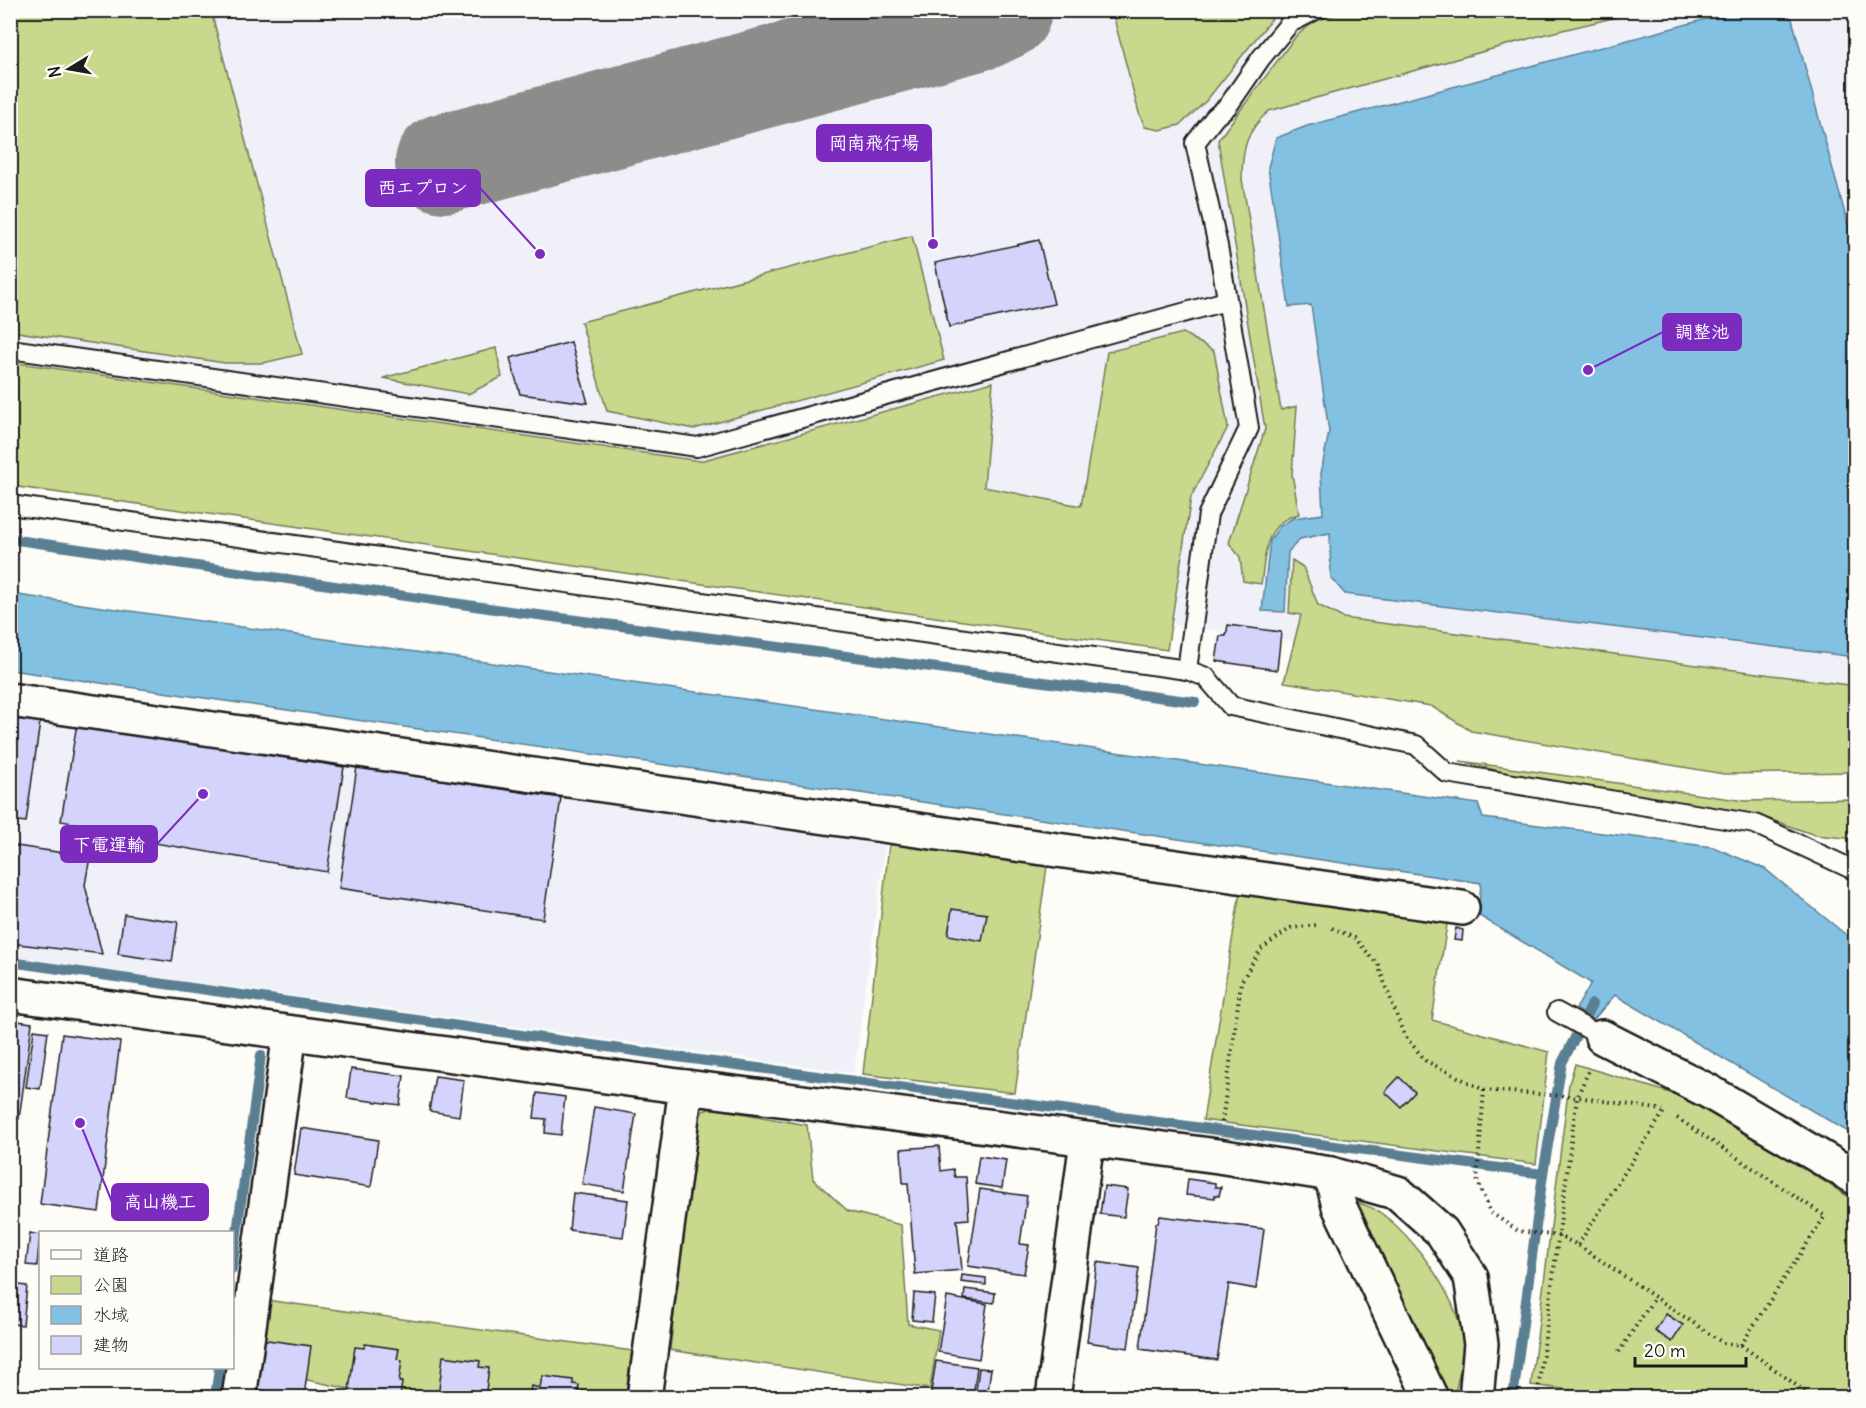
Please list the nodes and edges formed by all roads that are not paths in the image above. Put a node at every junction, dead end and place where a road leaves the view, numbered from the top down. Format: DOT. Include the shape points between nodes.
graph roads {
  1 [pos="1316,10"];
  2 [pos="1226,302"];
  3 [pos="10,349"];
  4 [pos="10,505"];
  5 [pos="1187,670"];
  6 [pos="10,700"];
  7 [pos="1856,871"];
  8 [pos="1462,908"];
  9 [pos="10,994"];
  10 [pos="1564,1015"];
  11 [pos="290,1033"];
  12 [pos="1596,1033"];
  13 [pos="686,1087"];
  14 [pos="1087,1140"];
  15 [pos="1331,1174"];
  16 [pos="1856,1178"];
  17 [pos="1485,1397"];
  18 [pos="239,1398"];
  19 [pos="644,1398"];
  20 [pos="1053,1398"];
  21 [pos="1431,1398"];
  1 -- 2 [label="lane" via="1290,23 1228,106 1195,142"];
  2 -- 3 [label="lane" via="697,447"];
  2 -- 5 [label="lane" via="1249,428 1208,514"];
  4 -- 5 [label="lane"];
  5 -- 7 [label="lane" via="1206,677 1231,706 1416,745 1447,773 1755,824"];
  6 -- 8 [label="street"];
  9 -- 11 [label="street"];
  10 -- 12 [label="lane"];
  11 -- 13 [label="street"];
  11 -- 18 [label="street"];
  12 -- 16 [label="street" via="1708,1091"];
  13 -- 14 [label="street"];
  13 -- 19 [label="street"];
  14 -- 15 [label="street"];
  14 -- 20 [label="street"];
  15 -- 17 [label="street" via="1398,1193 1442,1232 1471,1277"];
  15 -- 21 [label="street" via="1339,1206"];
}
